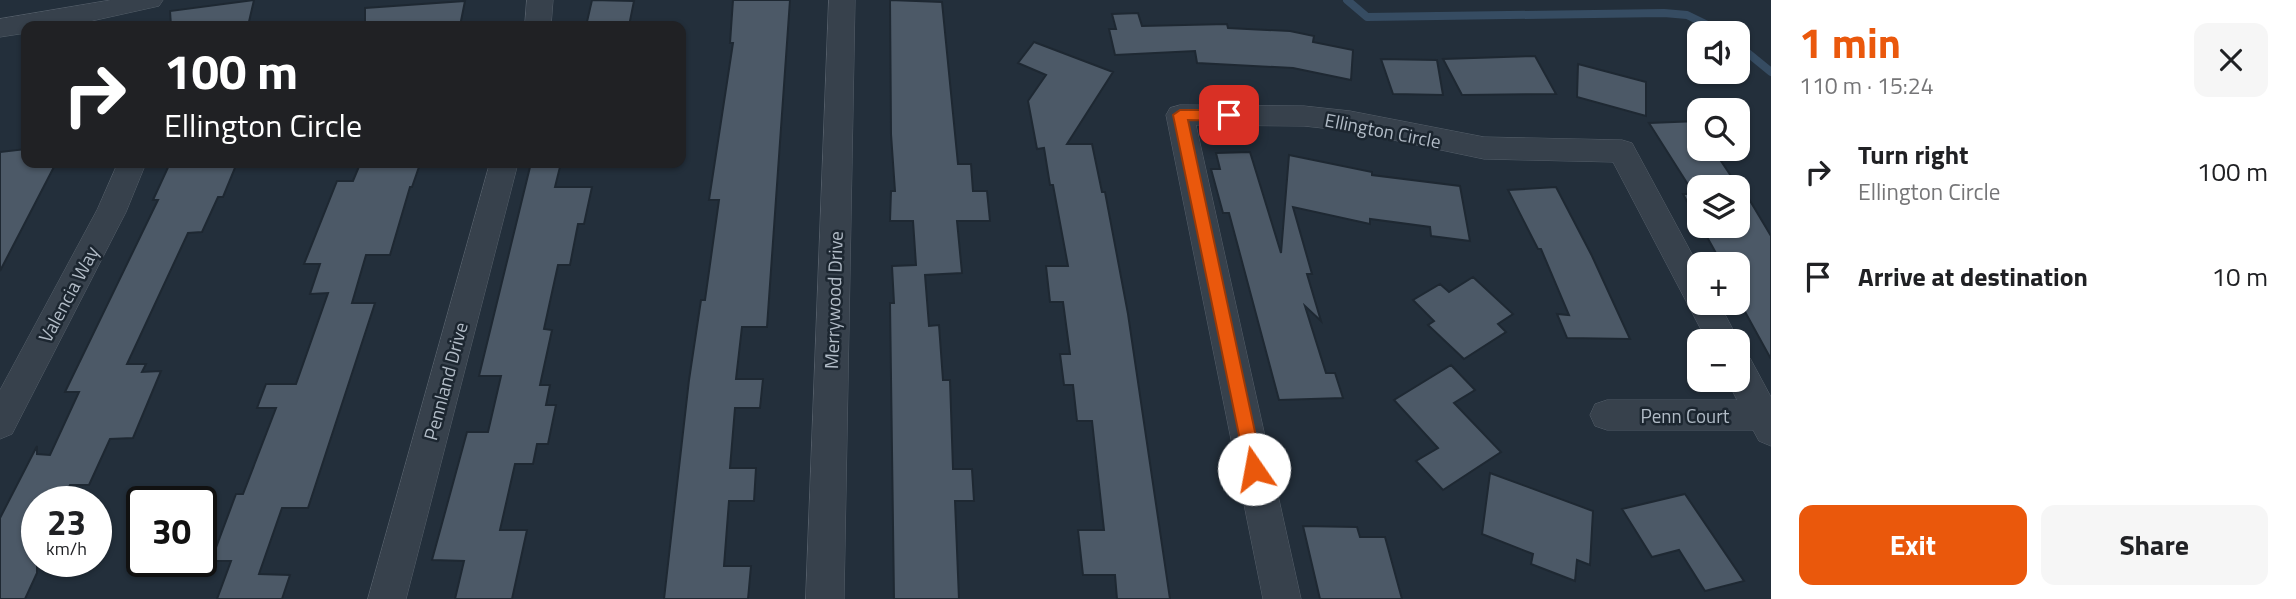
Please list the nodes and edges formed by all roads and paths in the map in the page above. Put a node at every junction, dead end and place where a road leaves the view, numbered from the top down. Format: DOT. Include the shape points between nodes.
graph roads {
  1 [pos="150,0"];
  2 [pos="156,0"];
  3 [pos="540,0"];
  4 [pos="842,0"];
  5 [pos="45,21"];
  6 [pos="158,21"];
  7 [pos="538,21"];
  8 [pos="21,25"];
  9 [pos="0,28"];
  10 [pos="130,168"];
  11 [pos="503,168"];
  12 [pos="1687,273"];
  13 [pos="1750,390"];
  14 [pos="1607,415"];
  15 [pos="1767,422"];
  16 [pos="0,423"];
  17 [pos="387,599"];
  18 [pos="825,599"];
  19 [pos="1282,599"];
  1 -- 5 [label="street"];
  2 -- 6 [label="street"];
  3 -- 7 [label="street"];
  4 -- 18 [label="street, Merrywood Drive"];
  8 -- 9 [label="street"];
  10 -- 16 [label="street, Valencia Way"];
  11 -- 17 [label="street, Pennland Drive"];
  12 -- 19 [label="street, Ellington Circle" via="1622,151 1484,148 1304,116 1180,115"];
  13 -- 15 [label="street"];
  14 -- 15 [label="street, Penn Court"];
}
